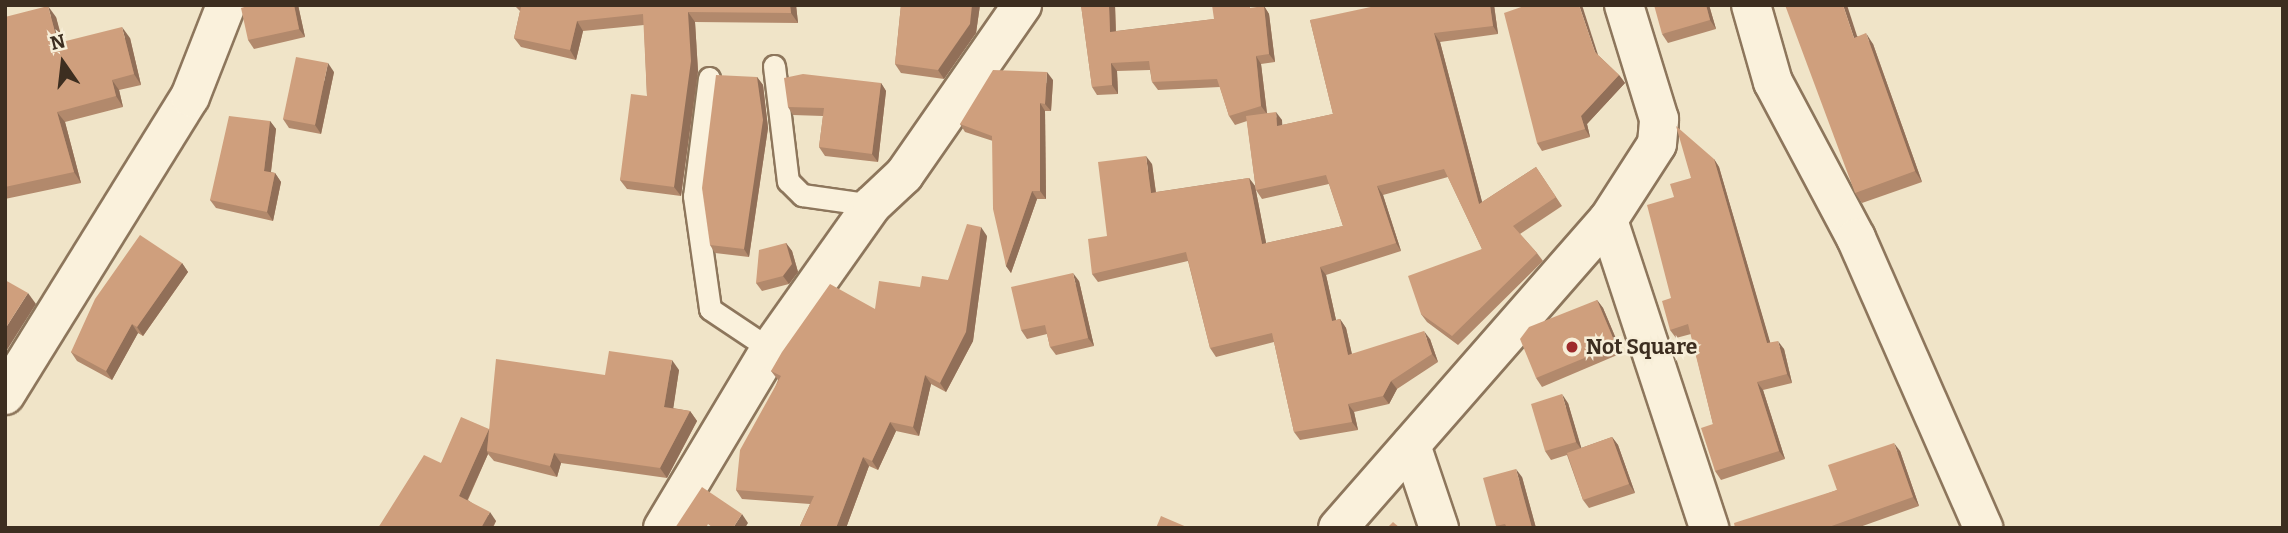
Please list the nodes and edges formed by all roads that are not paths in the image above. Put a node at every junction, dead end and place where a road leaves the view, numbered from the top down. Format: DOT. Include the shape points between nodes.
graph roads {
  1 [pos="226,5"];
  2 [pos="1022,5"];
  3 [pos="1624,5"];
  4 [pos="1751,5"];
  5 [pos="774,66"];
  6 [pos="709,78"];
  7 [pos="872,205"];
  8 [pos="1608,220"];
  9 [pos="770,349"];
  10 [pos="5,395"];
  11 [pos="1411,444"];
  12 [pos="663,528"];
  13 [pos="1338,528"];
  14 [pos="1439,528"];
  15 [pos="1709,528"];
  16 [pos="1983,528"];
  1 -- 10 [label="street" via="190,97"];
  2 -- 7 [label="street" via="904,175"];
  3 -- 8 [label="street" via="1659,119 1657,144"];
  4 -- 16 [label="street" via="1773,82 1856,238"];
  5 -- 7 [label="lane" via="788,181 802,195"];
  6 -- 9 [label="lane" via="694,196 699,259 710,309"];
  7 -- 9 [label="street"];
  8 -- 11 [label="street"];
  8 -- 15 [label="street"];
  9 -- 12 [label="street"];
  11 -- 13 [label="street"];
  11 -- 14 [label="street"];
}
